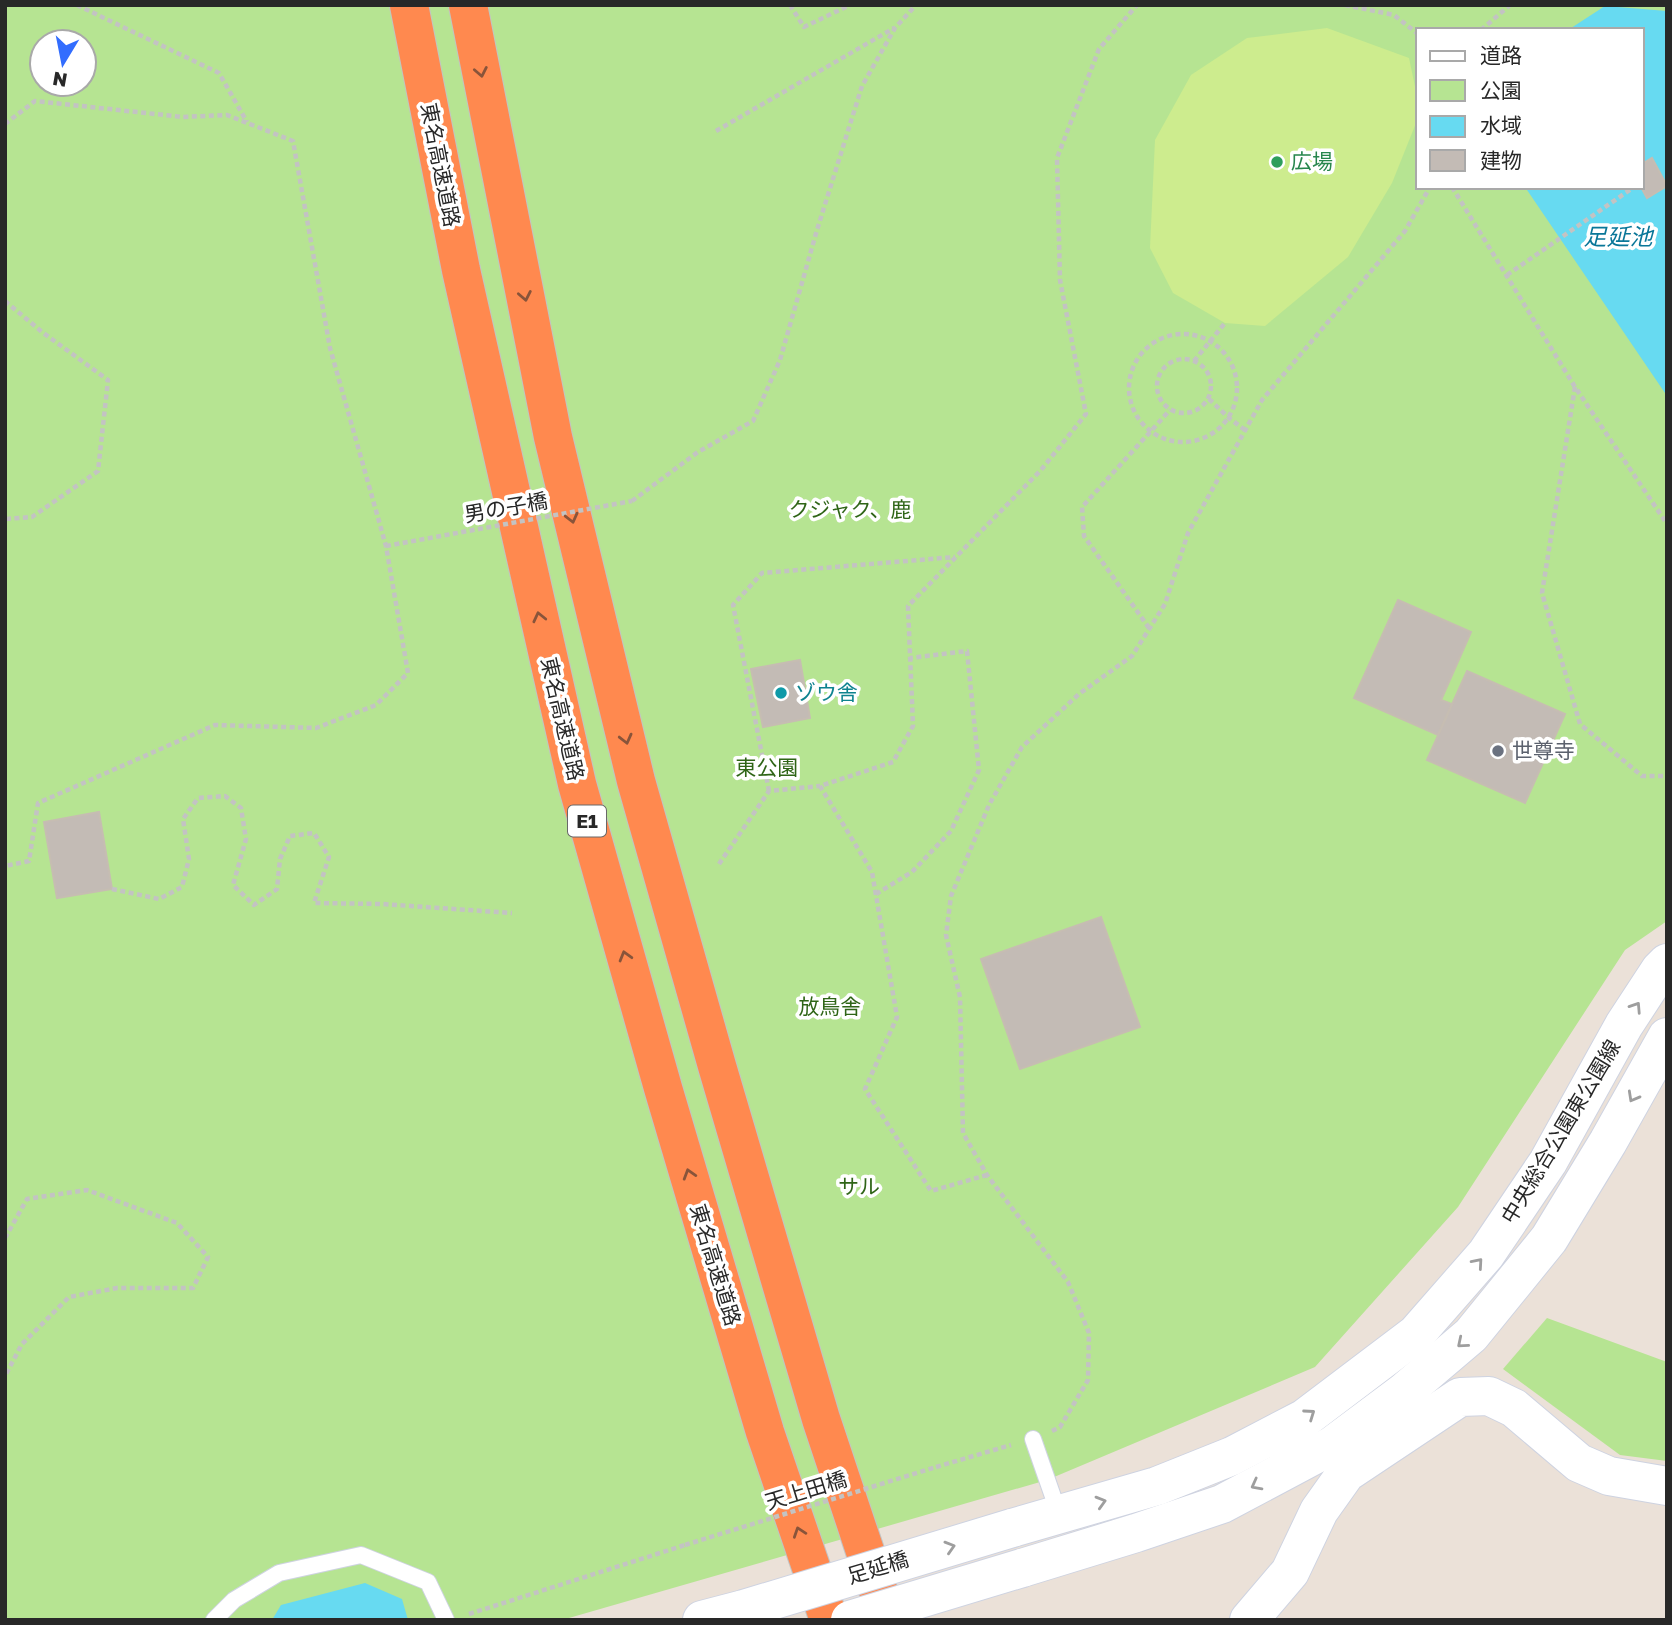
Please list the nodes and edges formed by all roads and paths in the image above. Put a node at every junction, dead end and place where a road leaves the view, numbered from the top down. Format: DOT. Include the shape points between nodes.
graph roads {
  1 [pos="77,5"];
  2 [pos="408,5"];
  3 [pos="468,5"];
  4 [pos="790,5"];
  5 [pos="850,5"];
  6 [pos="916,5"];
  7 [pos="1137,5"];
  8 [pos="1346,5"];
  9 [pos="1510,5"];
  10 [pos="895,28"];
  11 [pos="1483,28"];
  12 [pos="1416,32"];
  13 [pos="247,122"];
  14 [pos="5,124"];
  15 [pos="716,131"];
  16 [pos="1429,189"];
  17 [pos="1452,189"];
  18 [pos="1631,189"];
  19 [pos="1507,275"];
  20 [pos="5,301"];
  21 [pos="1224,323"];
  22 [pos="1210,341"];
  23 [pos="1194,361"];
  24 [pos="1576,387"];
  25 [pos="1209,399"];
  26 [pos="1170,410"];
  27 [pos="1229,418"];
  28 [pos="1245,430"];
  29 [pos="1150,431"];
  30 [pos="5,519"];
  31 [pos="1667,524"];
  32 [pos="386,546"];
  33 [pos="956,557"];
  34 [pos="1149,628"];
  35 [pos="910,657"];
  36 [pos="1667,776"];
  37 [pos="820,786"];
  38 [pos="769,791"];
  39 [pos="719,864"];
  40 [pos="5,866"];
  41 [pos="112,889"];
  42 [pos="876,894"];
  43 [pos="512,913"];
  44 [pos="1667,963"];
  45 [pos="1667,1037"];
  46 [pos="987,1175"];
  47 [pos="5,1238"];
  48 [pos="5,1376"];
  49 [pos="1033,1439"];
  50 [pos="1667,1486"];
  51 [pos="1059,1514"];
  52 [pos="1012,1528"];
  53 [pos="464,1616"];
  54 [pos="214,1620"];
  55 [pos="446,1620"];
  56 [pos="702,1620"];
  57 [pos="829,1620"];
  58 [pos="850,1620"];
  59 [pos="888,1620"];
  60 [pos="1249,1620"];
  1 -- 13 [label="path" via="219,73"];
  57 -- 2 [label="highway, 東名高速道路 / E1, one-way" via="765,1432 577,784 461,270"];
  3 -- 59 [label="highway, one-way" via="552,437 636,781 821,1419"];
  4 -- 5 [label="path" via="804,27"];
  6 -- 10 [label="path"];
  7 -- 33 [label="path" via="1099,49 1057,158 1060,280 1086,414 1041,470"];
  8 -- 12 [label="path" via="1394,15"];
  9 -- 11 [label="path"];
  10 -- 15 [label="path"];
  10 -- 32 [label="path, 男の子橋, bridge" via="862,86 780,360 753,421 698,452 632,501"];
  13 -- 14 [label="path" via="227,115 183,117 35,101"];
  13 -- 32 [label="path" via="293,141 330,348"];
  16 -- 28 [label="path, 天上田橋" via="1405,231 1262,400"];
  17 -- 19 [label="path"];
  18 -- 19 [label="path"];
  19 -- 24 [label="path"];
  20 -- 30 [label="path" via="108,380 98,471 32,517"];
  21 -- 22 [label="path"];
  22 -- 23 [label="path"];
  22 -- 27 [label="path" via="1225,352 1234,367 1238,384"];
  22 -- 29 [label="path" via="1193,334 1175,334 1143,350 1133,366 1130,401"];
  23 -- 25 [label="path" via="1206,370 1211,384"];
  23 -- 26 [label="path" via="1178,359 1164,367 1157,382 1159,398"];
  24 -- 31 [label="path"];
  24 -- 36 [label="path" via="1542,593 1580,724 1642,776"];
  25 -- 26 [label="path" via="1199,410 1184,414"];
  25 -- 27 [label="path"];
  26 -- 29 [label="path"];
  27 -- 28 [label="path"];
  27 -- 29 [label="path" via="1201,440 1166,439"];
  28 -- 34 [label="path, 天上田橋" via="1188,533 1165,604"];
  29 -- 34 [label="path" via="1082,507 1084,536"];
  32 -- 40 [label="path" via="408,673 376,705 316,728 215,724 38,803 29,861"];
  33 -- 35 [label="path" via="908,606"];
  33 -- 38 [label="path" via="762,573 733,605"];
  34 -- 46 [label="path, 天上田橋" via="1132,656 1079,694 1022,747 989,806 951,896 946,934 960,997 963,1133"];
  35 -- 37 [label="path" via="913,726 893,762"];
  35 -- 42 [label="path" via="967,651 979,770 951,831 912,872"];
  37 -- 38 [label="path"];
  37 -- 42 [label="path" via="872,872"];
  38 -- 39 [label="path"];
  41 -- 43 [label="path" via="159,899 182,887 189,859 183,819 198,798 225,796 241,807 246,839 233,885 254,905 277,889 280,859 290,836 314,833 329,857 314,903"];
  42 -- 46 [label="path" via="897,1017 865,1089 931,1191"];
  51 -- 44 [label="street, 中央総合公園東公園線, one-way" via="1157,1486 1232,1456 1305,1418 1416,1334 1486,1254 1548,1162 1624,1025"];
  45 -- 58 [label="street, 足延橋, one-way, bridge" via="1549,1239 1471,1335 1332,1445 1222,1504"];
  46 -- 49 [label="path, 天上田橋" via="1068,1282 1089,1333 1087,1380 1060,1427"];
  47 -- 48 [label="path" via="27,1199 87,1190 177,1223 208,1257 193,1288 117,1288 69,1297 22,1344"];
  49 -- 51 [label="lane"];
  49 -- 53 [label="path, 天上田橋, bridge"];
  50 -- 60 [label="street" via="1609,1476 1579,1463 1514,1408 1489,1396 1460,1397 1346,1474 1319,1511 1290,1572"];
  51 -- 52 [label="street, 中央総合公園東公園線"];
  56 -- 52 [label="street, 足延橋, one-way, bridge"];
  54 -- 55 [label="lane" via="234,1600 279,1573 361,1555 428,1582"];
}
